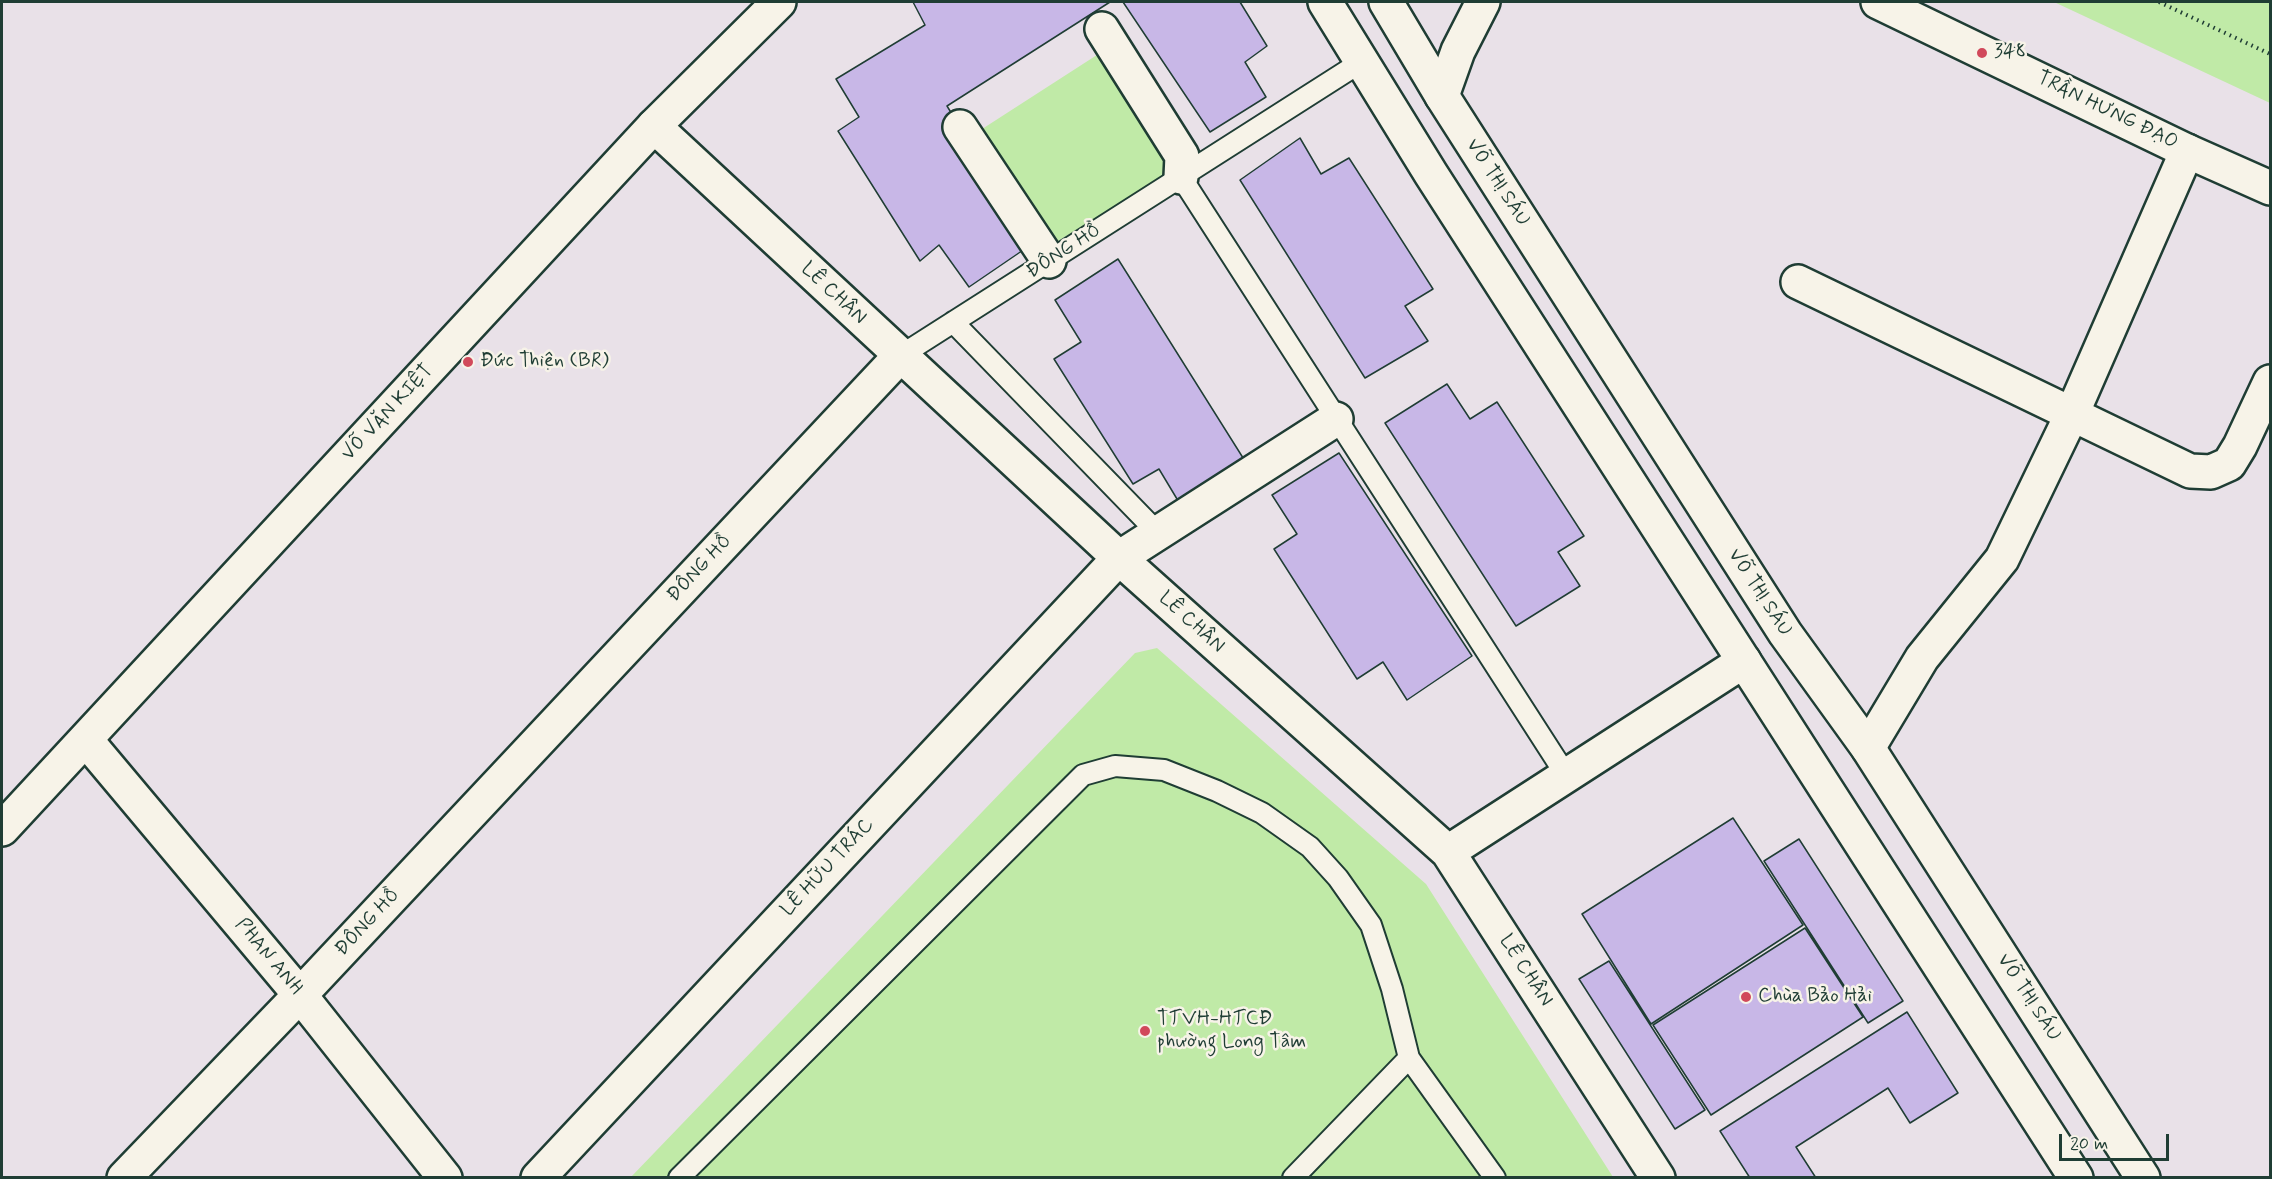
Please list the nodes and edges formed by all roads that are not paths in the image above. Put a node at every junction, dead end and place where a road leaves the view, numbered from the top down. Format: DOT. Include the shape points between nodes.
graph roads {
  1 [pos="779,2"];
  2 [pos="1325,2"];
  3 [pos="1386,2"];
  4 [pos="1483,2"];
  5 [pos="1878,2"];
  6 [pos="1102,29"];
  7 [pos="1361,62"];
  8 [pos="1442,96"];
  9 [pos="654,126"];
  10 [pos="960,127"];
  11 [pos="2187,151"];
  12 [pos="1181,177"];
  13 [pos="2271,188"];
  14 [pos="1049,261"];
  15 [pos="1798,282"];
  16 [pos="953,322"];
  17 [pos="900,356"];
  18 [pos="2271,382"];
  19 [pos="2072,414"];
  20 [pos="1336,419"];
  21 [pos="1158,533"];
  22 [pos="1119,558"];
  23 [pos="1744,661"];
  24 [pos="86,740"];
  25 [pos="1868,748"];
  26 [pos="1566,775"];
  27 [pos="2,829"];
  28 [pos="1448,852"];
  29 [pos="300,996"];
  30 [pos="1409,1058"];
  31 [pos="124,1178"];
  32 [pos="445,1178"];
  33 [pos="538,1178"];
  34 [pos="679,1178"];
  35 [pos="1293,1178"];
  36 [pos="1495,1178"];
  37 [pos="1658,1178"];
  38 [pos="2076,1178"];
  39 [pos="2143,1178"];
  1 -- 9 [label="street, VÕ VĂN KIỆT"];
  2 -- 7 [label="street"];
  3 -- 8 [label="street, VÕ THỊ SÁU"];
  4 -- 8 [label="street" via="1458,51"];
  5 -- 11 [label="street, TRẦN HƯNG ĐẠO"];
  6 -- 12 [label="street" via="1182,156"];
  7 -- 12 [label="lane, ĐÔNG HỒ"];
  7 -- 23 [label="street"];
  8 -- 25 [label="street, VÕ THỊ SÁU" via="1785,633"];
  9 -- 17 [label="street, LÊ CHÂN"];
  9 -- 24 [label="street, VÕ VĂN KIỆT"];
  10 -- 14 [label="street"];
  11 -- 13 [label="street, TRẦN HƯNG ĐẠO"];
  11 -- 19 [label="street"];
  12 -- 14 [label="lane, ĐÔNG HỒ"];
  12 -- 20 [label="lane"];
  14 -- 16 [label="lane, ĐÔNG HỒ"];
  15 -- 19 [label="street"];
  16 -- 17 [label="lane, ĐÔNG HỒ"];
  16 -- 21 [label="lane"];
  17 -- 22 [label="street, LÊ CHÂN"];
  17 -- 29 [label="street, ĐÔNG HỒ"];
  18 -- 19 [label="street" via="2229,464 2211,472 2190,471"];
  19 -- 25 [label="street" via="2002,559 1922,658"];
  20 -- 21 [label="street, LÊ HỮU TRÁC"];
  20 -- 26 [label="lane"];
  21 -- 22 [label="street, LÊ HỮU TRÁC"];
  22 -- 28 [label="street, LÊ CHÂN"];
  22 -- 33 [label="street, LÊ HỮU TRÁC"];
  23 -- 26 [label="street"];
  23 -- 38 [label="street"];
  24 -- 27 [label="street, VÕ VĂN KIỆT"];
  24 -- 29 [label="street, PHAN ANH"];
  25 -- 39 [label="street, VÕ THỊ SÁU"];
  26 -- 28 [label="street"];
  28 -- 37 [label="street, LÊ CHÂN"];
  29 -- 31 [label="street, ĐÔNG HỒ"];
  29 -- 32 [label="street, PHAN ANH"];
  30 -- 34 [label="lane" via="1371,925 1310,847 1262,813 1217,791 1164,770 1115,766 1083,775"];
  30 -- 35 [label="lane"];
  30 -- 36 [label="lane"];
}
